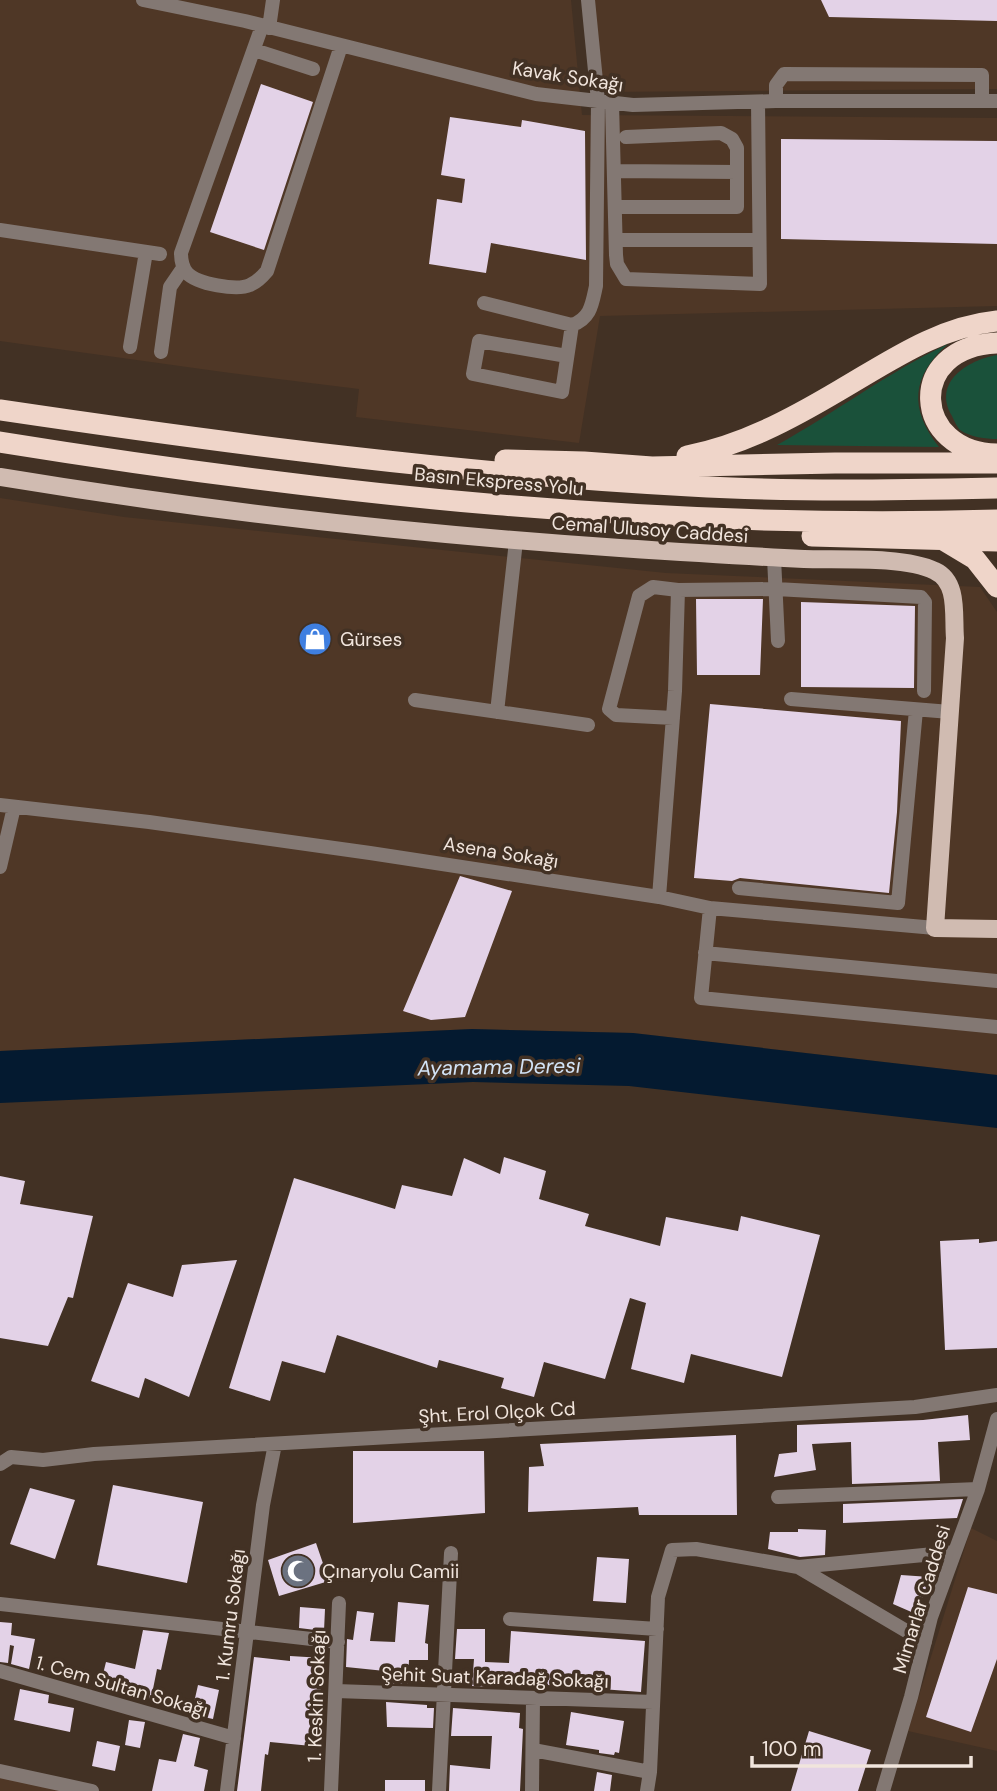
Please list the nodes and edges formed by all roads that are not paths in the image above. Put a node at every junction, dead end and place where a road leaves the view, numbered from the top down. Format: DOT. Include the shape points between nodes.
graph roads {
  1 [pos="143,0"];
  2 [pos="273,0"];
  3 [pos="588,0"];
  4 [pos="265,27"];
  5 [pos="341,46"];
  6 [pos="254,50"];
  7 [pos="313,69"];
  8 [pos="776,101"];
  9 [pos="990,101"];
  10 [pos="605,102"];
  11 [pos="758,102"];
  12 [pos="626,136"];
  13 [pos="614,172"];
  14 [pos="737,175"];
  15 [pos="759,180"];
  16 [pos="615,207"];
  17 [pos="0,230"];
  18 [pos="616,240"];
  19 [pos="759,240"];
  20 [pos="183,268"];
  21 [pos="484,303"];
  22 [pos="997,321"];
  23 [pos="572,325"];
  24 [pos="997,343"];
  25 [pos="130,347"];
  26 [pos="161,352"];
  27 [pos="568,356"];
  28 [pos="0,410"];
  29 [pos="0,442"];
  30 [pos="997,454"];
  31 [pos="584,462"];
  32 [pos="997,463"];
  33 [pos="451,467"];
  34 [pos="0,477"];
  35 [pos="997,488"];
  36 [pos="658,517"];
  37 [pos="997,520"];
  38 [pos="943,540"];
  39 [pos="516,541"];
  40 [pos="997,541"];
  41 [pos="774,558"];
  42 [pos="997,586"];
  43 [pos="776,589"];
  44 [pos="678,590"];
  45 [pos="778,641"];
  46 [pos="924,691"];
  47 [pos="791,699"];
  48 [pos="415,700"];
  49 [pos="916,710"];
  50 [pos="497,712"];
  51 [pos="950,712"];
  52 [pos="673,718"];
  53 [pos="588,724"];
  54 [pos="7,806"];
  55 [pos="0,867"];
  56 [pos="739,888"];
  57 [pos="659,897"];
  58 [pos="710,908"];
  59 [pos="935,928"];
  60 [pos="997,929"];
  61 [pos="705,953"];
  62 [pos="997,981"];
  63 [pos="997,1027"];
  64 [pos="997,1395"];
  65 [pos="997,1419"];
  66 [pos="275,1444"];
  67 [pos="0,1464"];
  68 [pos="978,1489"];
  69 [pos="778,1497"];
  70 [pos="955,1552"];
  71 [pos="451,1553"];
  72 [pos="798,1567"];
  73 [pos="339,1603"];
  74 [pos="0,1604"];
  75 [pos="510,1619"];
  76 [pos="657,1629"];
  77 [pos="247,1630"];
  78 [pos="338,1642"];
  79 [pos="925,1642"];
  80 [pos="0,1671"];
  81 [pos="336,1690"];
  82 [pos="443,1695"];
  83 [pos="533,1699"];
  84 [pos="653,1702"];
  85 [pos="234,1738"];
  86 [pos="533,1750"];
  87 [pos="0,1771"];
  88 [pos="650,1772"];
  89 [pos="92,1791"];
  90 [pos="227,1791"];
  91 [pos="331,1791"];
  92 [pos="439,1791"];
  93 [pos="533,1791"];
  94 [pos="647,1791"];
  95 [pos="883,1791"];
  1 -- 4 [label="street, Kavak Sokağı"];
  2 -- 4 [label="street"];
  3 -- 10 [label="street"];
  4 -- 5 [label="street, Kavak Sokağı"];
  4 -- 6 [label="street"];
  5 -- 10 [label="street, Kavak Sokağı" via="536,94"];
  5 -- 20 [label="street" via="267,271 256,282 235,288 196,280"];
  6 -- 7 [label="street"];
  6 -- 20 [label="street" via="181,253"];
  8 -- 9 [label="street, Kavak Sokağı"];
  8 -- 9 [label="street" via="776,85 784,74 982,75"];
  8 -- 11 [label="street, Kavak Sokağı"];
  10 -- 11 [label="street, Kavak Sokağı"];
  10 -- 13 [label="street"];
  10 -- 23 [label="street" via="596,286 590,312"];
  11 -- 15 [label="street"];
  12 -- 14 [label="street" via="727,135 737,148"];
  13 -- 14 [label="street"];
  13 -- 16 [label="street"];
  14 -- 15 [label="street"];
  14 -- 16 [label="street" via="737,207"];
  15 -- 19 [label="street"];
  16 -- 18 [label="street"];
  17 -- 25 [label="street" via="153,253"];
  18 -- 19 [label="street"];
  18 -- 19 [label="street" via="617,264 626,279 760,284"];
  20 -- 26 [label="street" via="170,287"];
  21 -- 23 [label="street"];
  22 -- 31 [label="highway" via="961,328 914,346 799,414 735,444 687,456"];
  23 -- 27 [label="street"];
  24 -- 30 [label="highway" via="965,349 947,360 930,388 933,415 948,436 975,451"];
  27 -- 27 [label="street" via="562,393 473,374 479,341"];
  28 -- 33 [label="highway, Basın Ekspress Yolu"];
  29 -- 36 [label="highway, Basın Ekspress Yolu" via="299,485"];
  31 -- 32 [label="highway" via="652,467"];
  31 -- 33 [label="highway" via="504,460"];
  33 -- 35 [label="highway, Basın Ekspress Yolu" via="692,486"];
  34 -- 39 [label="main road, Cemal Ulusoy Caddesi" via="377,529"];
  36 -- 37 [label="highway, Basın Ekspress Yolu"];
  36 -- 38 [label="highway" via="743,533"];
  38 -- 40 [label="highway"];
  38 -- 42 [label="highway" via="975,559"];
  39 -- 41 [label="main road, Cemal Ulusoy Caddesi"];
  39 -- 50 [label="street"];
  41 -- 43 [label="street"];
  41 -- 51 [label="main road, Cemal Ulusoy Caddesi" via="898,563 937,571 952,590 955,638"];
  43 -- 44 [label="street"];
  43 -- 45 [label="street"];
  43 -- 46 [label="street" via="921,597 925,601"];
  44 -- 52 [label="street"];
  44 -- 52 [label="street" via="653,587 639,596 609,707 616,715"];
  47 -- 49 [label="street"];
  48 -- 50 [label="street"];
  49 -- 51 [label="street"];
  49 -- 56 [label="street" via="898,903"];
  50 -- 53 [label="street"];
  51 -- 59 [label="main road, Cemal Ulusoy Caddesi"];
  52 -- 57 [label="street"];
  54 -- 55 [label="street"];
  54 -- 57 [label="street, Asena Sokağı" via="163,824"];
  57 -- 58 [label="street, Asena Sokağı"];
  58 -- 59 [label="street, Asena Sokağı"];
  58 -- 61 [label="street"];
  59 -- 60 [label="main road, Asena Sokağı"];
  61 -- 62 [label="street"];
  61 -- 63 [label="street" via="701,998"];
  64 -- 66 [label="street, Şht. Erol Olçok Cd" via="915,1407"];
  65 -- 68 [label="street, Mimarlar Caddesi"];
  66 -- 67 [label="street, Şht. Erol Olçok Cd" via="43,1460 11,1457"];
  66 -- 77 [label="street, 1. Kumru Sokağı"];
  68 -- 69 [label="street"];
  68 -- 70 [label="street, Mimarlar Caddesi"];
  70 -- 72 [label="street"];
  70 -- 79 [label="street, Mimarlar Caddesi"];
  71 -- 82 [label="street"];
  72 -- 76 [label="street" via="696,1549 672,1550 658,1597"];
  72 -- 79 [label="street"];
  73 -- 78 [label="street, 1. Keskin Sokağı"];
  74 -- 77 [label="street"];
  75 -- 76 [label="street"];
  76 -- 84 [label="street"];
  77 -- 78 [label="street"];
  77 -- 85 [label="street, 1. Kumru Sokağı"];
  78 -- 81 [label="street, 1. Keskin Sokağı"];
  79 -- 95 [label="street, Mimarlar Caddesi"];
  80 -- 85 [label="street, 1. Cem Sultan Sokağı"];
  81 -- 82 [label="street, Şehit Suat Karadağ Sokağı"];
  81 -- 91 [label="street, 1. Keskin Sokağı"];
  82 -- 83 [label="street, Şehit Suat Karadağ Sokağı"];
  82 -- 92 [label="street"];
  83 -- 84 [label="street, Şehit Suat Karadağ Sokağı"];
  83 -- 86 [label="street"];
  84 -- 88 [label="street"];
  85 -- 90 [label="street, 1. Kumru Sokağı"];
  86 -- 88 [label="street"];
  86 -- 93 [label="street"];
  87 -- 89 [label="street"];
  88 -- 94 [label="street"];
}
